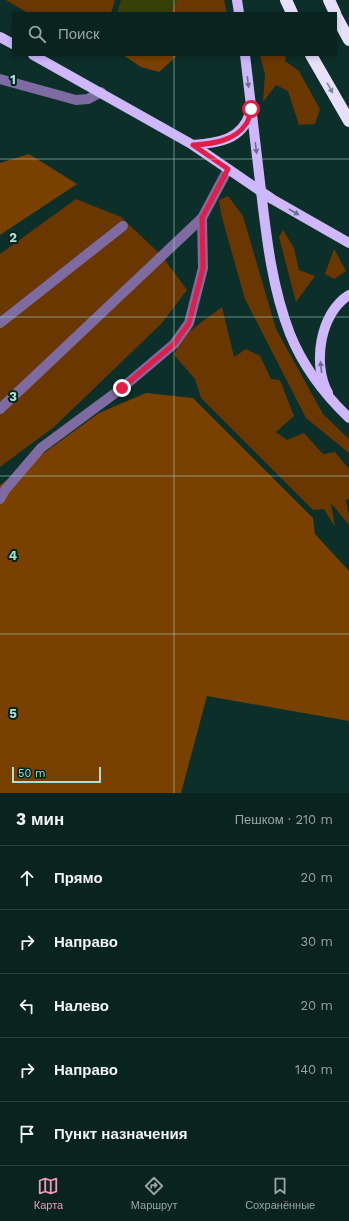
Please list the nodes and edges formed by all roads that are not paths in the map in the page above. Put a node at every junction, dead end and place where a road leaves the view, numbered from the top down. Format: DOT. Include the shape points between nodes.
graph roads {
  1 [pos="237,0"];
  2 [pos="286,0"];
  3 [pos="329,0"];
  4 [pos="239,12"];
  5 [pos="292,12"];
  6 [pos="334,12"];
  7 [pos="337,18"];
  8 [pos="0,37"];
  9 [pos="349,40"];
  10 [pos="12,43"];
  11 [pos="35,56"];
  12 [pos="245,56"];
  13 [pos="312,56"];
  14 [pos="0,79"];
  15 [pos="101,92"];
  16 [pos="251,109"];
  17 [pos="349,121"];
  18 [pos="193,145"];
  19 [pos="228,169"];
  20 [pos="261,192"];
  21 [pos="202,218"];
  22 [pos="123,226"];
  23 [pos="349,243"];
  24 [pos="349,295"];
  25 [pos="0,324"];
  26 [pos="334,403"];
  27 [pos="0,409"];
  28 [pos="349,418"];
  29 [pos="0,499"];
  1 -- 4 [label="main road"];
  2 -- 5 [label="highway"];
  3 -- 6 [label="highway"];
  7 -- 9 [label="highway"];
  8 -- 10 [label="main road"];
  11 -- 15 [label="main road"];
  12 -- 16 [label="main road, one-way"];
  13 -- 17 [label="highway, one-way"];
  14 -- 15 [label="lane" via="76,100 88,99"];
  15 -- 18 [label="main road"];
  16 -- 18 [label="main road" via="247,123 238,134 222,141"];
  16 -- 20 [label="main road, one-way"];
  18 -- 19 [label="main road"];
  19 -- 20 [label="main road"];
  19 -- 21 [label="lane"];
  20 -- 23 [label="main road, one-way"];
  20 -- 26 [label="main road" via="271,266 290,334 317,384"];
  21 -- 27 [label="lane"];
  21 -- 29 [label="lane" via="203,268 189,323 174,344 122,388 41,448"];
  22 -- 25 [label="lane"];
  26 -- 24 [label="main road, one-way" via="322,376 320,348 323,330 332,313"];
  26 -- 28 [label="main road"];
}
